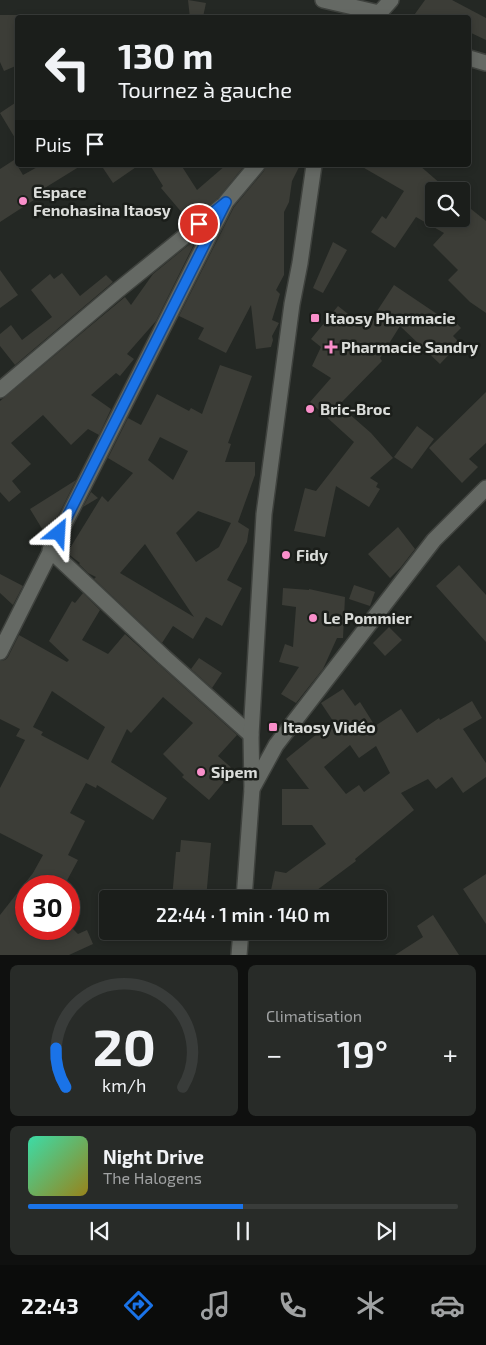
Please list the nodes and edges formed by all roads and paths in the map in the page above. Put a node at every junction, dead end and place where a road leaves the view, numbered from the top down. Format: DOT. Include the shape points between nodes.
graph roads {
  1 [pos="323,0"];
  2 [pos="391,0"];
  3 [pos="377,15"];
  4 [pos="471,59"];
  5 [pos="486,63"];
  6 [pos="255,167"];
  7 [pos="314,167"];
  8 [pos="226,202"];
  9 [pos="0,390"];
  10 [pos="486,488"];
  11 [pos="50,550"];
  12 [pos="0,652"];
  13 [pos="251,735"];
  14 [pos="252,789"];
  15 [pos="245,890"];
  16 [pos="241,940"];
  17 [pos="239,955"];
  1 -- 3 [label="street"];
  2 -- 3 [label="street"];
  4 -- 5 [label="street"];
  6 -- 8 [label="street"];
  7 -- 13 [label="street" via="264,514"];
  8 -- 9 [label="street"];
  8 -- 11 [label="street"];
  10 -- 14 [label="street" via="434,540 276,745"];
  11 -- 12 [label="street"];
  11 -- 13 [label="street"];
  13 -- 14 [label="street"];
  14 -- 15 [label="street"];
  16 -- 17 [label="street"];
}
